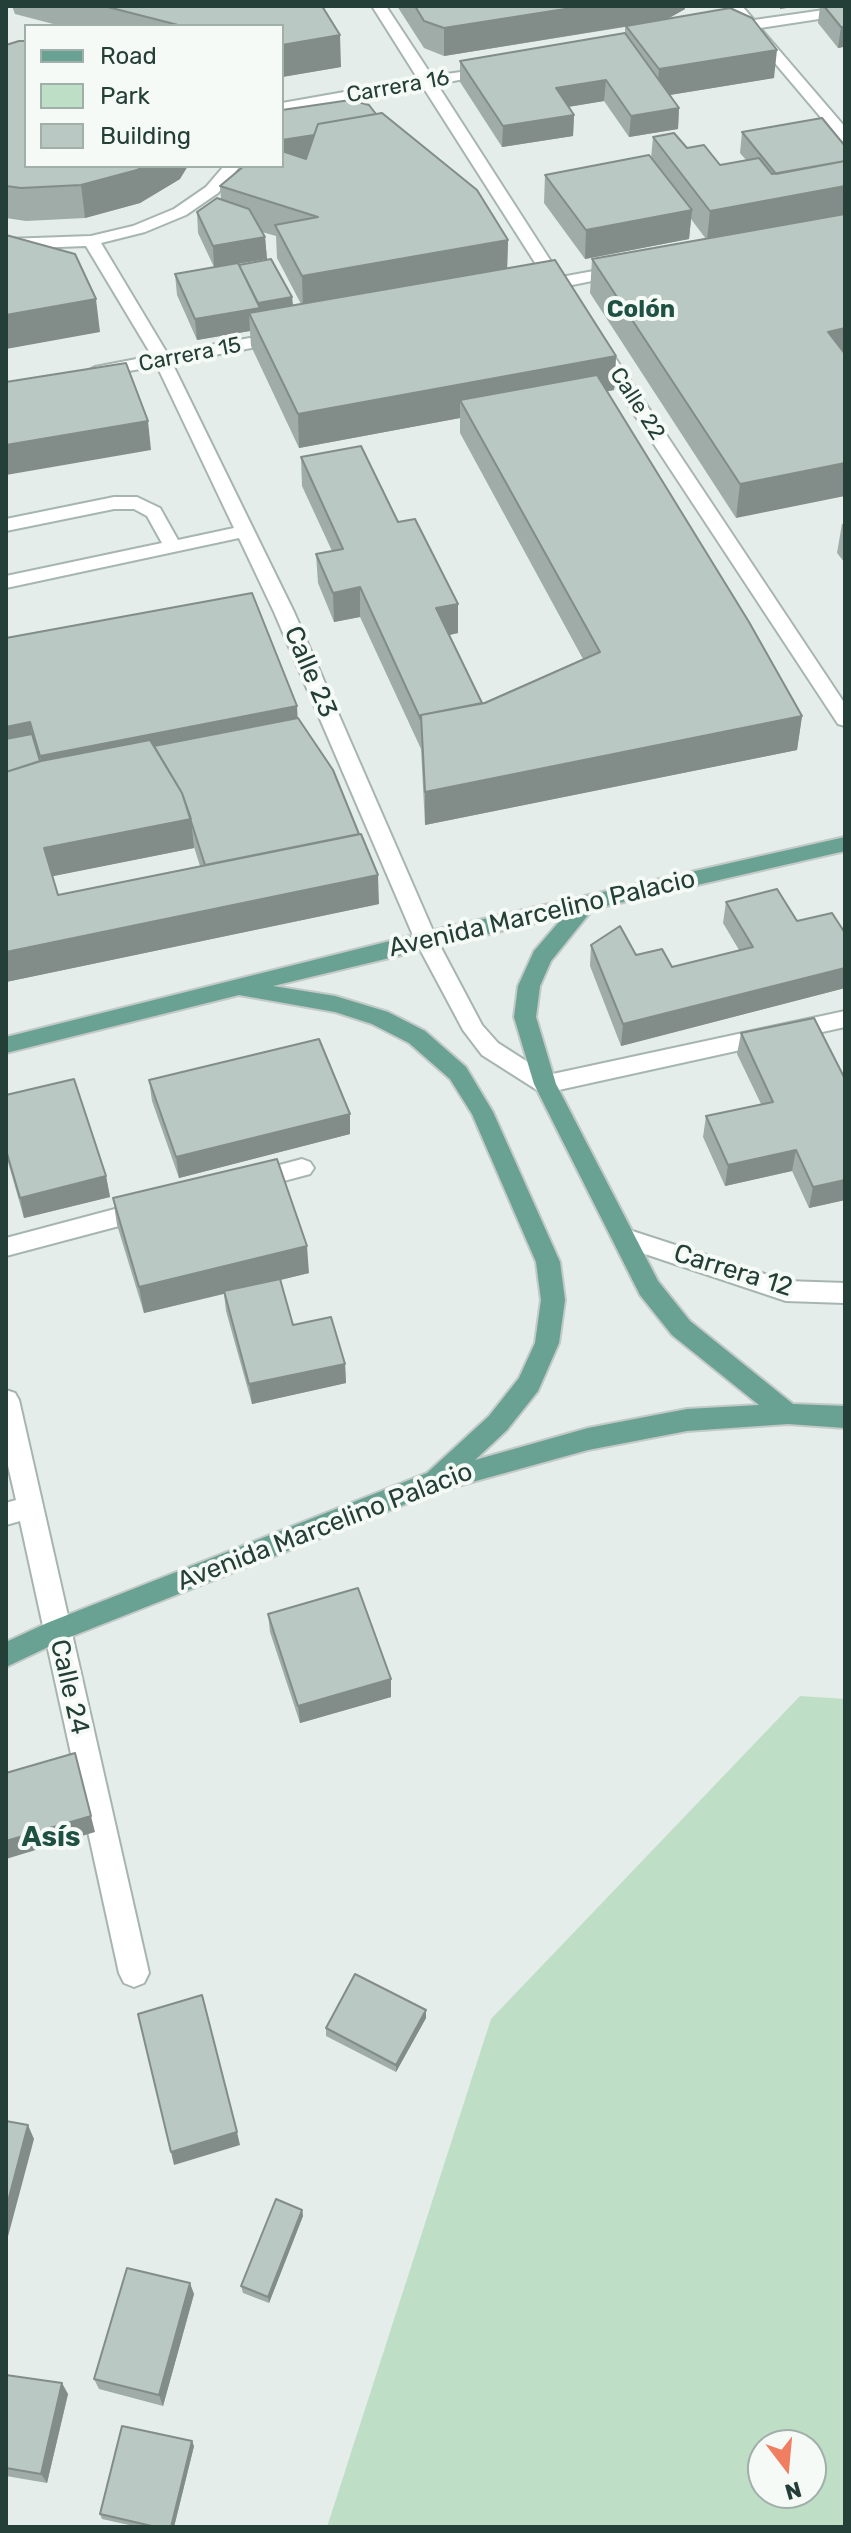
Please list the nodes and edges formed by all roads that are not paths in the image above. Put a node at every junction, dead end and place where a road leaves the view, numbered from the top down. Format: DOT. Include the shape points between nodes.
graph roads {
  1 [pos="379,6"];
  2 [pos="734,6"];
  3 [pos="845,11"];
  4 [pos="750,25"];
  5 [pos="704,33"];
  6 [pos="506,68"];
  7 [pos="430,81"];
  8 [pos="284,108"];
  9 [pos="845,137"];
  10 [pos="230,168"];
  11 [pos="91,241"];
  12 [pos="6,244"];
  13 [pos="633,269"];
  14 [pos="557,283"];
  15 [pos="511,292"];
  16 [pos="300,334"];
  17 [pos="163,361"];
  18 [pos="85,374"];
  19 [pos="6,525"];
  20 [pos="245,531"];
  21 [pos="173,547"];
  22 [pos="6,582"];
  23 [pos="845,719"];
  24 [pos="845,844"];
  25 [pos="587,902"];
  26 [pos="426,940"];
  27 [pos="236,988"];
  28 [pos="845,1019"];
  29 [pos="6,1045"];
  30 [pos="545,1084"];
  31 [pos="302,1168"];
  32 [pos="228,1187"];
  33 [pos="169,1203"];
  34 [pos="623,1237"];
  35 [pos="6,1247"];
  36 [pos="845,1293"];
  37 [pos="6,1400"];
  38 [pos="788,1414"];
  39 [pos="845,1417"];
  40 [pos="433,1482"];
  41 [pos="18,1510"];
  42 [pos="56,1631"];
  43 [pos="6,1655"];
  44 [pos="134,1973"];
  1 -- 7 [label="street, Calle 22"];
  2 -- 4 [label="street"];
  3 -- 4 [label="street"];
  4 -- 5 [label="street"];
  4 -- 9 [label="street"];
  6 -- 7 [label="street, Carrera 16"];
  7 -- 8 [label="street, Carrera 16"];
  7 -- 14 [label="street, Calle 22"];
  10 -- 11 [label="street" via="212,190 180,212"];
  11 -- 12 [label="street"];
  11 -- 17 [label="street, Calle 23"];
  13 -- 14 [label="street"];
  14 -- 15 [label="street"];
  14 -- 23 [label="street, Calle 22"];
  16 -- 17 [label="street, Carrera 15"];
  17 -- 18 [label="street, Carrera 15"];
  17 -- 20 [label="street, Calle 23"];
  19 -- 21 [label="street" via="137,503 154,512"];
  20 -- 21 [label="street"];
  20 -- 26 [label="street, Calle 23" via="277,614"];
  21 -- 22 [label="street"];
  24 -- 25 [label="main road, Avenida Marcelino Palacio"];
  25 -- 26 [label="main road, Avenida Marcelino Palacio"];
  25 -- 30 [label="main road" via="542,957 529,986 525,1017"];
  26 -- 27 [label="main road, Avenida Marcelino Palacio"];
  26 -- 30 [label="street, Calle 23" via="474,1030 490,1049"];
  27 -- 29 [label="main road, Avenida Marcelino Palacio"];
  27 -- 40 [label="main road" via="335,1004 380,1018 417,1037 458,1073 482,1112 548,1262 553,1300 547,1343 529,1384 498,1423"];
  28 -- 30 [label="street"];
  30 -- 34 [label="main road"];
  31 -- 32 [label="street"];
  33 -- 35 [label="street"];
  34 -- 36 [label="street, Carrera 12" via="786,1291"];
  34 -- 38 [label="main road" via="649,1288 681,1328"];
  37 -- 41 [label="street, Calle 24"];
  38 -- 39 [label="main road, Avenida Marcelino Palacio"];
  38 -- 40 [label="main road, Avenida Marcelino Palacio" via="687,1420 588,1439"];
  40 -- 42 [label="main road, Avenida Marcelino Palacio"];
  41 -- 42 [label="street, Calle 24"];
  42 -- 43 [label="main road, Avenida Marcelino Palacio"];
  42 -- 44 [label="street, Calle 24"];
}
